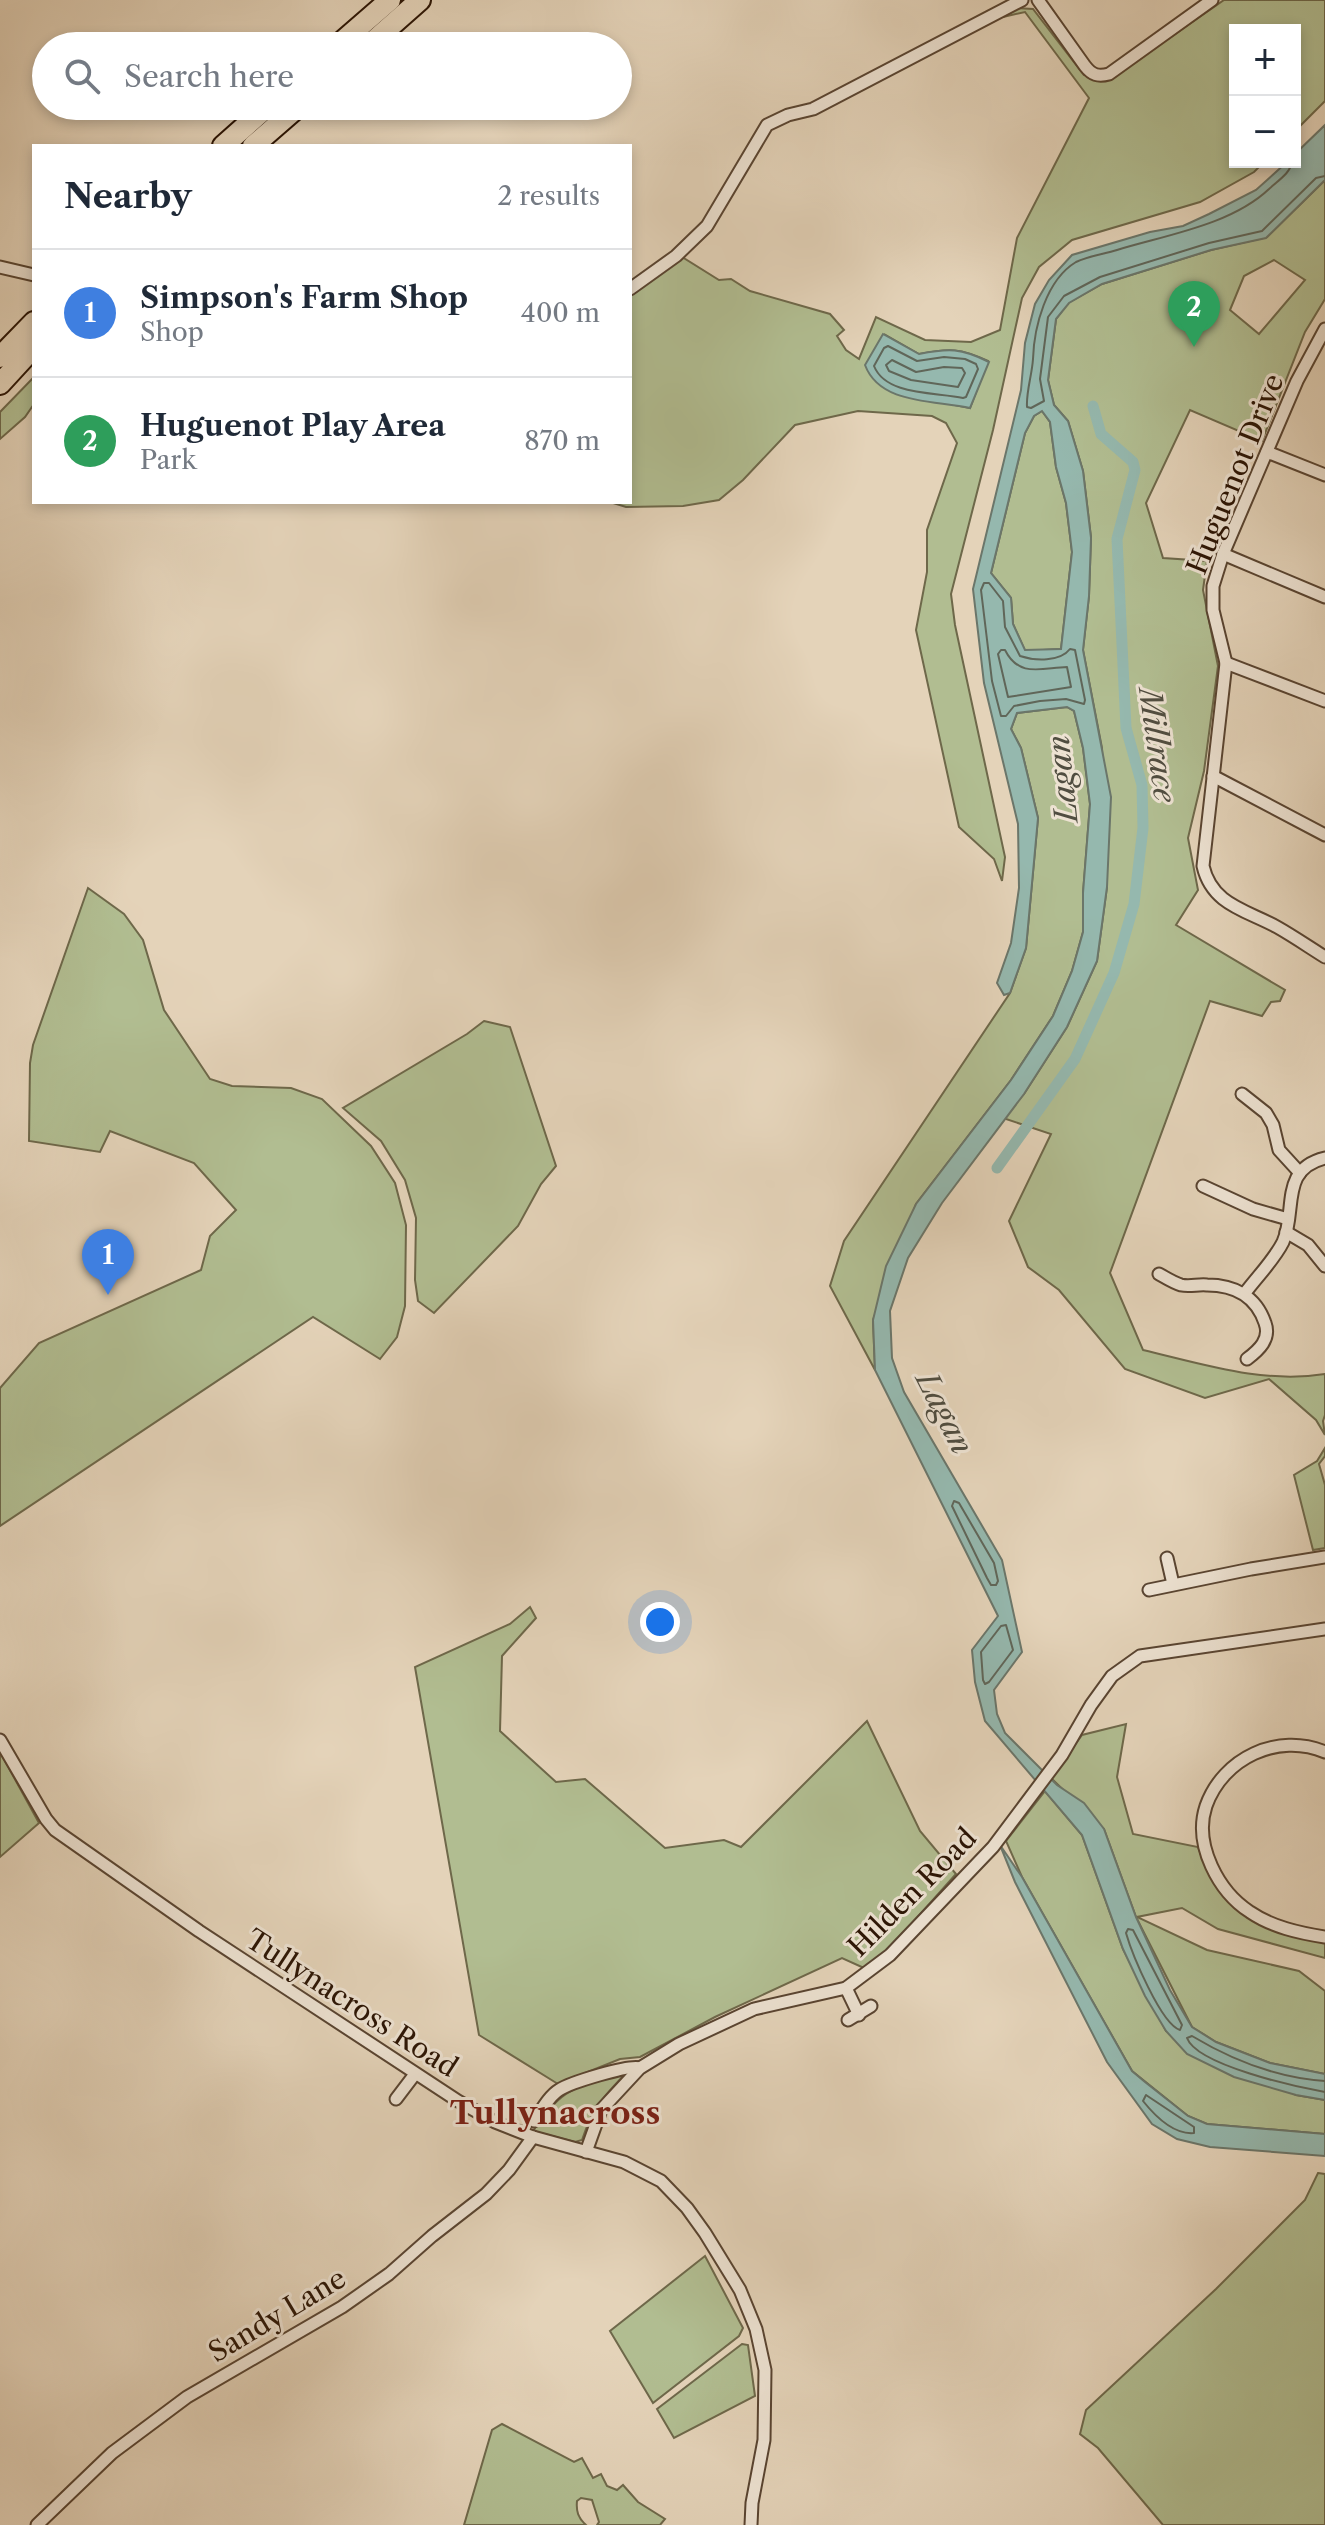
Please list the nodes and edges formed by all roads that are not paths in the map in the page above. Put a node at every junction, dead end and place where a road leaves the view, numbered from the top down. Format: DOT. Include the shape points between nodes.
graph roads {
  1 [pos="390,0"];
  2 [pos="420,0"];
  3 [pos="1022,0"];
  4 [pos="1038,0"];
  5 [pos="1212,0"];
  6 [pos="353,32"];
  7 [pos="384,32"];
  8 [pos="252,120"];
  9 [pos="283,120"];
  10 [pos="225,144"];
  11 [pos="255,144"];
  12 [pos="0,267"];
  13 [pos="29,274"];
  14 [pos="632,288"];
  15 [pos="32,324"];
  16 [pos="1325,329"];
  17 [pos="32,349"];
  18 [pos="0,357"];
  19 [pos="0,384"];
  20 [pos="1267,452"];
  21 [pos="1325,475"];
  22 [pos="1223,554"];
  23 [pos="1325,597"];
  24 [pos="1226,663"];
  25 [pos="1325,701"];
  26 [pos="1213,776"];
  27 [pos="1325,835"];
  28 [pos="1325,957"];
  29 [pos="1242,1094"];
  30 [pos="1325,1158"];
  31 [pos="1300,1173"];
  32 [pos="1203,1186"];
  33 [pos="1288,1219"];
  34 [pos="1286,1232"];
  35 [pos="1325,1266"];
  36 [pos="1159,1274"];
  37 [pos="1245,1293"];
  38 [pos="1247,1359"];
  39 [pos="1325,1557"];
  40 [pos="1167,1558"];
  41 [pos="1173,1584"];
  42 [pos="1149,1590"];
  43 [pos="1325,1629"];
  44 [pos="0,1740"];
  45 [pos="1325,1752"];
  46 [pos="1325,1937"];
  47 [pos="846,1988"];
  48 [pos="871,2006"];
  49 [pos="640,2068"];
  50 [pos="415,2074"];
  51 [pos="396,2099"];
  52 [pos="534,2121"];
  53 [pos="533,2137"];
  54 [pos="586,2152"];
  55 [pos="37,2525"];
  56 [pos="751,2525"];
  1 -- 6 [label="highway"];
  2 -- 7 [label="highway"];
  3 -- 14 [label="street" via="813,109 767,125 707,226"];
  4 -- 5 [label="street" via="1085,66 1099,76"];
  8 -- 10 [label="highway"];
  9 -- 11 [label="highway"];
  12 -- 13 [label="street"];
  15 -- 18 [label="highway"];
  16 -- 20 [label="street, Huguenot Drive"];
  17 -- 19 [label="highway"];
  20 -- 21 [label="street"];
  20 -- 22 [label="street, Huguenot Drive"];
  22 -- 23 [label="street"];
  22 -- 24 [label="street, Huguenot Drive" via="1212,598"];
  24 -- 25 [label="street"];
  24 -- 26 [label="street, Huguenot Drive"];
  26 -- 27 [label="street"];
  26 -- 28 [label="street, Huguenot Drive" via="1203,854 1209,884 1224,902"];
  29 -- 31 [label="street" via="1266,1113 1279,1150"];
  30 -- 31 [label="street"];
  31 -- 33 [label="street"];
  32 -- 33 [label="street"];
  33 -- 34 [label="street"];
  34 -- 35 [label="street" via="1308,1245"];
  34 -- 37 [label="street"];
  36 -- 37 [label="street" via="1179,1285 1214,1285"];
  37 -- 38 [label="street" via="1266,1328 1263,1344"];
  39 -- 41 [label="street"];
  40 -- 41 [label="street"];
  41 -- 42 [label="street"];
  43 -- 47 [label="street, Hilden Road" via="1140,1656 1112,1676 1062,1755 993,1847 890,1955"];
  44 -- 50 [label="street, Tullynacross Road" via="46,1819 63,1837"];
  45 -- 46 [label="street" via="1286,1744 1244,1758 1223,1778 1207,1805 1203,1829 1207,1853 1229,1895 1276,1925"];
  47 -- 48 [label="street" via="853,2017"];
  47 -- 49 [label="street, Hilden Road" via="754,2009"];
  49 -- 52 [label="street, Hilden Road" via="621,2068 558,2090"];
  49 -- 54 [label="street, Hilden Road" via="601,2110"];
  50 -- 51 [label="street"];
  50 -- 53 [label="street, Tullynacross Road" via="495,2122"];
  53 -- 54 [label="street, Tullynacross Road"];
  53 -- 55 [label="street, Sandy Lane" via="486,2194 389,2274 187,2397 112,2453"];
  54 -- 56 [label="street, Tullynacross Road" via="624,2162 661,2181 687,2208 740,2290 765,2370 764,2440"];
}
